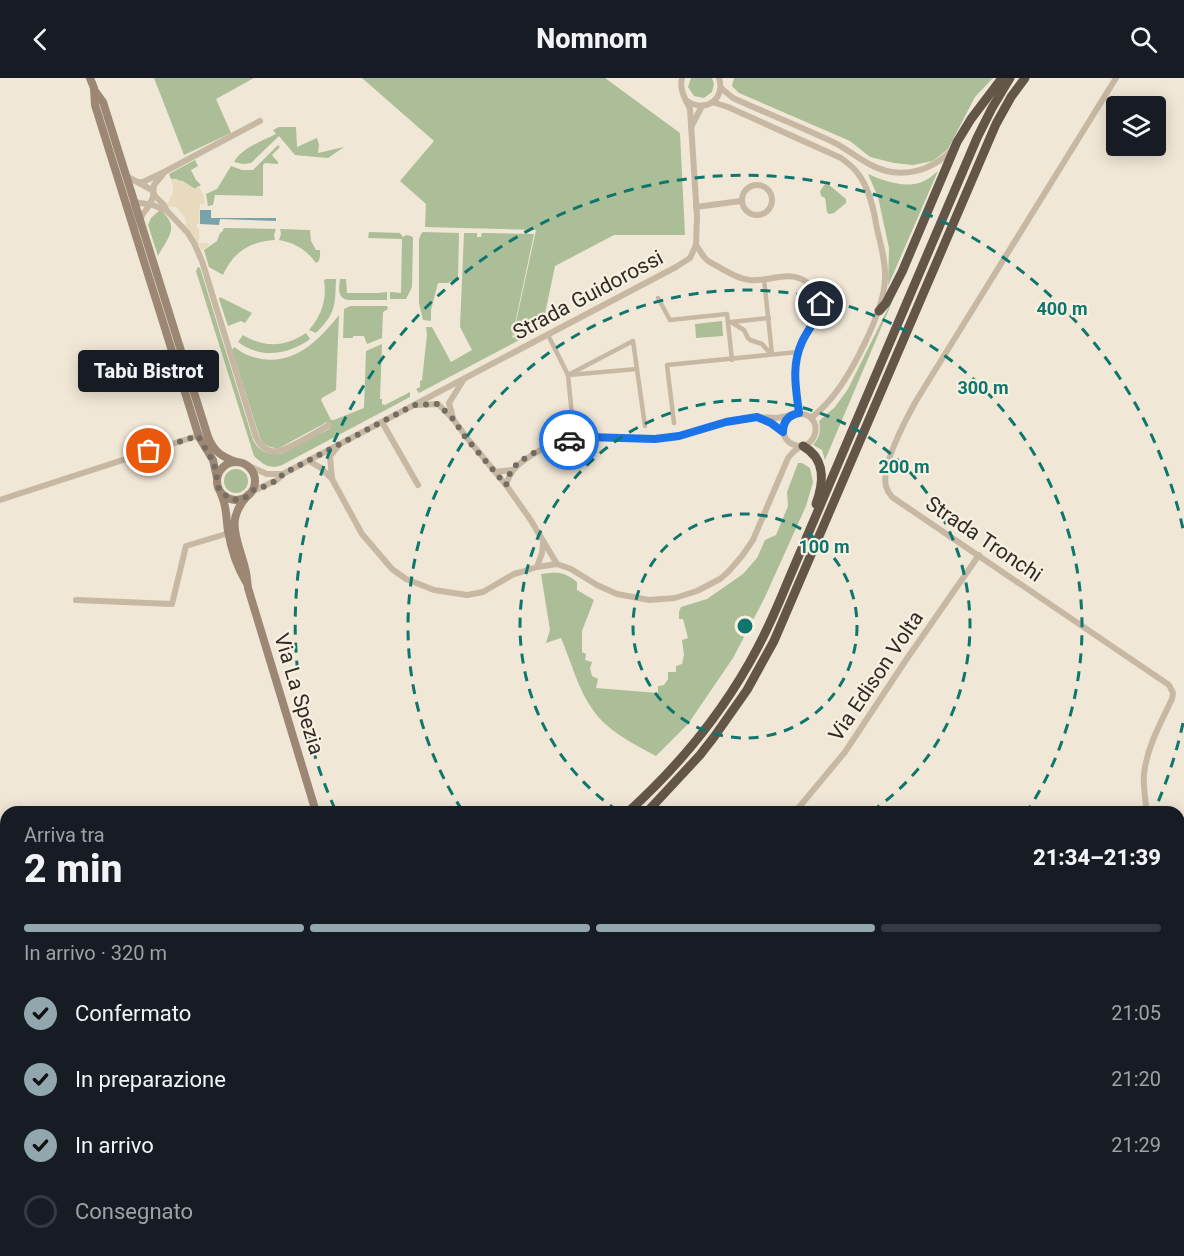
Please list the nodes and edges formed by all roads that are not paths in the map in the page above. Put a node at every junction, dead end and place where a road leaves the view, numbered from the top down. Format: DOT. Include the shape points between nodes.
graph roads {
  1 [pos="90,78"];
  2 [pos="682,78"];
  3 [pos="1002,78"];
  4 [pos="1011,78"];
  5 [pos="1025,78"];
  6 [pos="1116,78"];
  7 [pos="720,79"];
  8 [pos="721,88"];
  9 [pos="686,99"];
  10 [pos="712,102"];
  11 [pos="702,106"];
  12 [pos="260,121"];
  13 [pos="691,127"];
  14 [pos="957,142"];
  15 [pos="166,172"];
  16 [pos="121,173"];
  17 [pos="139,185"];
  18 [pos="152,192"];
  19 [pos="132,199"];
  20 [pos="741,201"];
  21 [pos="146,206"];
  22 [pos="163,207"];
  23 [pos="696,207"];
  24 [pos="138,229"];
  25 [pos="696,245"];
  26 [pos="764,279"];
  27 [pos="658,298"];
  28 [pos="879,311"];
  29 [pos="769,318"];
  30 [pos="729,322"];
  31 [pos="548,335"];
  32 [pos="798,352"];
  33 [pos="176,353"];
  34 [pos="772,354"];
  35 [pos="732,360"];
  36 [pos="637,369"];
  37 [pos="568,375"];
  38 [pos="464,379"];
  39 [pos="414,405"];
  40 [pos="799,413"];
  41 [pos="791,416"];
  42 [pos="757,417"];
  43 [pos="811,418"];
  44 [pos="453,419"];
  45 [pos="382,422"];
  46 [pos="674,423"];
  47 [pos="329,425"];
  48 [pos="573,426"];
  49 [pos="645,426"];
  50 [pos="783,432"];
  51 [pos="202,434"];
  52 [pos="788,441"];
  53 [pos="339,445"];
  54 [pos="802,446"];
  55 [pos="788,458"];
  56 [pos="309,460"];
  57 [pos="237,462"];
  58 [pos="249,466"];
  59 [pos="512,470"];
  60 [pos="495,472"];
  61 [pos="283,474"];
  62 [pos="217,478"];
  63 [pos="332,479"];
  64 [pos="418,485"];
  65 [pos="506,485"];
  66 [pos="219,490"];
  67 [pos="249,494"];
  68 [pos="0,500"];
  69 [pos="229,533"];
  70 [pos="543,542"];
  71 [pos="979,555"];
  72 [pos="557,564"];
  73 [pos="537,567"];
  74 [pos="788,581"];
  75 [pos="248,588"];
  76 [pos="76,600"];
  77 [pos="314,806"];
  78 [pos="635,806"];
  79 [pos="652,806"];
  80 [pos="800,806"];
  81 [pos="1146,806"];
  1 -- 16 [label="main road, Via La Spezia" via="95,105"];
  2 -- 9 [label="street"];
  3 -- 14 [label="highway"];
  4 -- 74 [label="highway" via="977,138"];
  5 -- 79 [label="highway" via="996,124 774,641 747,690 714,737"];
  6 -- 71 [label="street, Strada Tronchi" via="916,401 891,453 885,479 892,497"];
  7 -- 8 [label="street"];
  8 -- 10 [label="street"];
  8 -- 14 [label="street" via="733,98 831,141 887,171 924,169 941,160"];
  9 -- 11 [label="street"];
  9 -- 13 [label="street"];
  10 -- 11 [label="street"];
  10 -- 28 [label="street" via="826,150 856,171 871,202 883,258 885,279"];
  11 -- 13 [label="street"];
  12 -- 15 [label="street"];
  13 -- 23 [label="street"];
  14 -- 28 [label="highway" via="902,272"];
  15 -- 17 [label="street"];
  15 -- 18 [label="street"];
  16 -- 17 [label="street"];
  16 -- 19 [label="main road, Via La Spezia"];
  16 -- 24 [label="main road, Via La Spezia"];
  17 -- 18 [label="street"];
  17 -- 19 [label="street"];
  18 -- 21 [label="street"];
  18 -- 22 [label="street"];
  19 -- 21 [label="street"];
  19 -- 24 [label="main road, Via La Spezia"];
  20 -- 20 [label="street" via="748,213 758,216 767,212 772,198 767,189 758,185 744,191"];
  20 -- 23 [label="street"];
  21 -- 22 [label="street"];
  21 -- 24 [label="street"];
  22 -- 47 [label="street" via="187,232 200,257 258,442 267,450 280,451"];
  23 -- 25 [label="street"];
  24 -- 33 [label="main road, Via La Spezia"];
  24 -- 33 [label="main road, Via La Spezia" via="155,295"];
  25 -- 26 [label="street" via="708,261 740,277"];
  25 -- 31 [label="street, Strada Guidorossi" via="690,258 681,264"];
  26 -- 29 [label="street"];
  26 -- 32 [label="street" via="800,278 818,294 818,316"];
  27 -- 30 [label="street" via="670,321 727,314"];
  28 -- 43 [label="street" via="843,383"];
  29 -- 30 [label="street"];
  29 -- 34 [label="street"];
  30 -- 34 [label="street"];
  30 -- 35 [label="street"];
  31 -- 37 [label="street"];
  31 -- 38 [label="street, Strada Guidorossi"];
  32 -- 34 [label="street"];
  32 -- 40 [label="street" via="795,389"];
  33 -- 51 [label="main road, Via La Spezia"];
  34 -- 35 [label="street"];
  35 -- 46 [label="street" via="667,365"];
  36 -- 37 [label="street"];
  36 -- 37 [label="street" via="633,342"];
  36 -- 49 [label="street"];
  37 -- 48 [label="street"];
  38 -- 39 [label="street, Strada Guidorossi"];
  38 -- 44 [label="street" via="449,403"];
  39 -- 44 [label="street" via="438,404"];
  39 -- 45 [label="street, Strada Guidorossi"];
  40 -- 41 [label="street"];
  40 -- 43 [label="street"];
  41 -- 42 [label="street"];
  41 -- 50 [label="street"];
  42 -- 50 [label="street"];
  42 -- 59 [label="street" via="655,439 588,437 562,441 540,450"];
  43 -- 54 [label="street" via="816,432"];
  44 -- 60 [label="street"];
  45 -- 53 [label="street, Strada Guidorossi"];
  45 -- 64 [label="street"];
  50 -- 52 [label="street"];
  51 -- 57 [label="main road, Via La Spezia" via="217,453"];
  51 -- 62 [label="main road, Via La Spezia"];
  51 -- 68 [label="street"];
  52 -- 54 [label="street"];
  52 -- 55 [label="street"];
  53 -- 56 [label="street, Strada Guidorossi"];
  53 -- 63 [label="street" via="330,456"];
  54 -- 55 [label="street"];
  54 -- 74 [label="highway" via="818,459 821,482"];
  55 -- 72 [label="street" via="748,548 720,579 697,591 675,598 630,597 607,590"];
  56 -- 61 [label="street, Strada Guidorossi"];
  56 -- 63 [label="street"];
  57 -- 58 [label="main road, Via La Spezia"];
  57 -- 62 [label="main road" via="226,464"];
  58 -- 61 [label="street" via="267,474"];
  58 -- 67 [label="main road" via="255,477"];
  59 -- 60 [label="street"];
  59 -- 65 [label="street"];
  60 -- 65 [label="street"];
  61 -- 67 [label="street, Strada Guidorossi"];
  62 -- 66 [label="main road, Via La Spezia"];
  63 -- 73 [label="street" via="362,534 392,569 406,579 434,590 467,595 483,592 514,574"];
  65 -- 70 [label="street"];
  66 -- 67 [label="main road" via="233,500"];
  66 -- 69 [label="main road, Via La Spezia" via="227,510"];
  67 -- 75 [label="main road, Via La Spezia" via="234,522"];
  69 -- 75 [label="main road, Via La Spezia"];
  69 -- 76 [label="street" via="186,546 172,604"];
  70 -- 72 [label="street"];
  70 -- 73 [label="street"];
  71 -- 80 [label="street, Via Edison Volta" via="845,752"];
  71 -- 81 [label="street, Strada Tronchi" via="1172,689 1172,699 1145,766"];
  72 -- 73 [label="street"];
  74 -- 78 [label="highway" via="758,648 724,704 679,761"];
  75 -- 77 [label="main road, Via La Spezia"];
}
